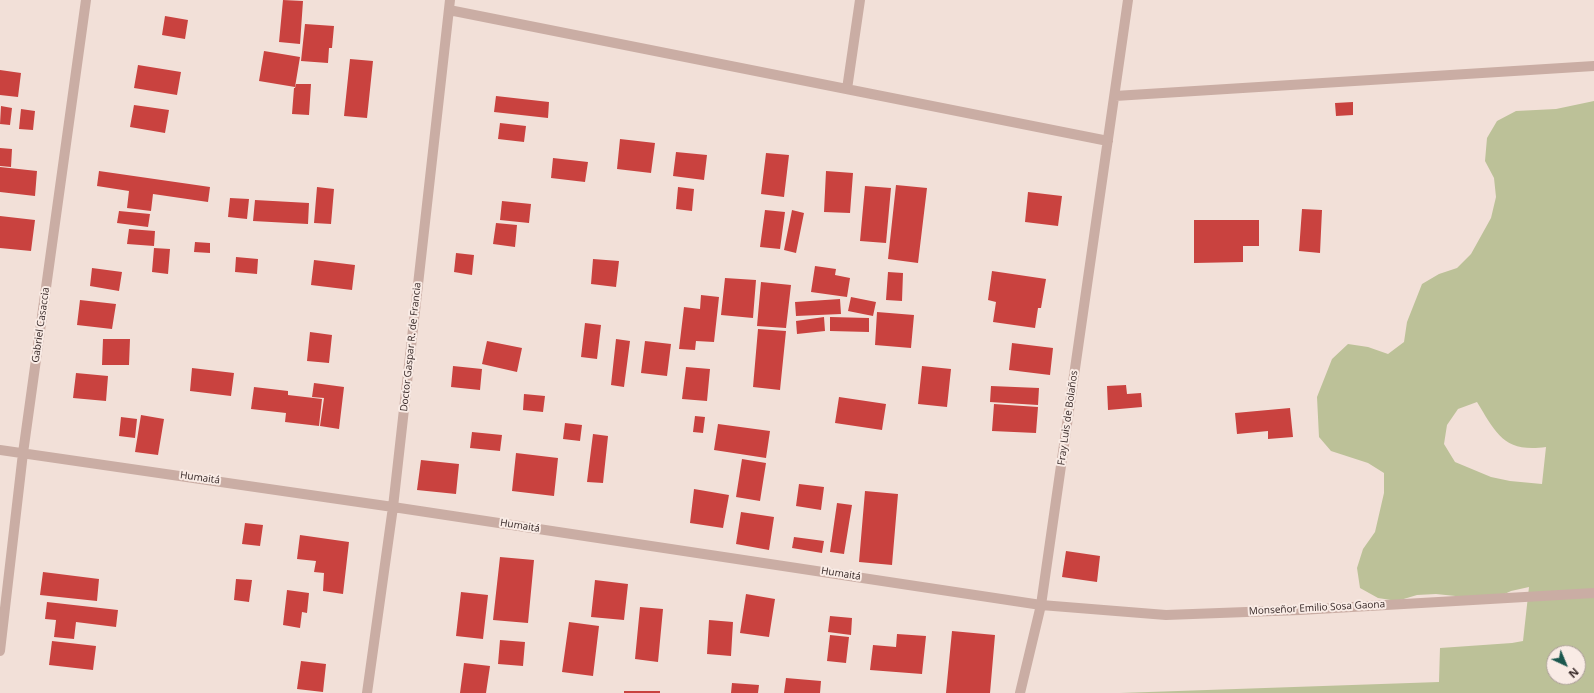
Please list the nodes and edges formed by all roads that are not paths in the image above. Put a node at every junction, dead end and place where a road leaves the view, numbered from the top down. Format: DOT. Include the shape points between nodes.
graph roads {
  1 [pos="86,0"];
  2 [pos="860,0"];
  3 [pos="1128,0"];
  4 [pos="449,5"];
  5 [pos="1594,66"];
  6 [pos="847,89"];
  7 [pos="1115,96"];
  8 [pos="1108,141"];
  9 [pos="0,450"];
  10 [pos="24,453"];
  11 [pos="393,506"];
  12 [pos="1594,593"];
  13 [pos="1041,605"];
  14 [pos="0,651"];
  15 [pos="367,693"];
  16 [pos="1020,693"];
  1 -- 10 [label="street, Gabriel Casaccia"];
  2 -- 6 [label="street"];
  3 -- 7 [label="street, Fray Luis de Bolaños"];
  4 -- 6 [label="street"];
  4 -- 11 [label="street, Doctor Gaspar R. de Francia"];
  5 -- 7 [label="street"];
  6 -- 8 [label="street"];
  7 -- 8 [label="street, Fray Luis de Bolaños"];
  8 -- 13 [label="street, Fray Luis de Bolaños"];
  9 -- 10 [label="street, Humaitá"];
  10 -- 11 [label="street, Humaitá"];
  10 -- 14 [label="street, Gabriel Casaccia"];
  11 -- 13 [label="street, Humaitá"];
  11 -- 15 [label="street, Doctor Gaspar R. de Francia"];
  12 -- 13 [label="street, Monseñor Emilio Sosa Gaona" via="1166,615"];
  13 -- 16 [label="street, Fray Luis de Bolaños"];
}
